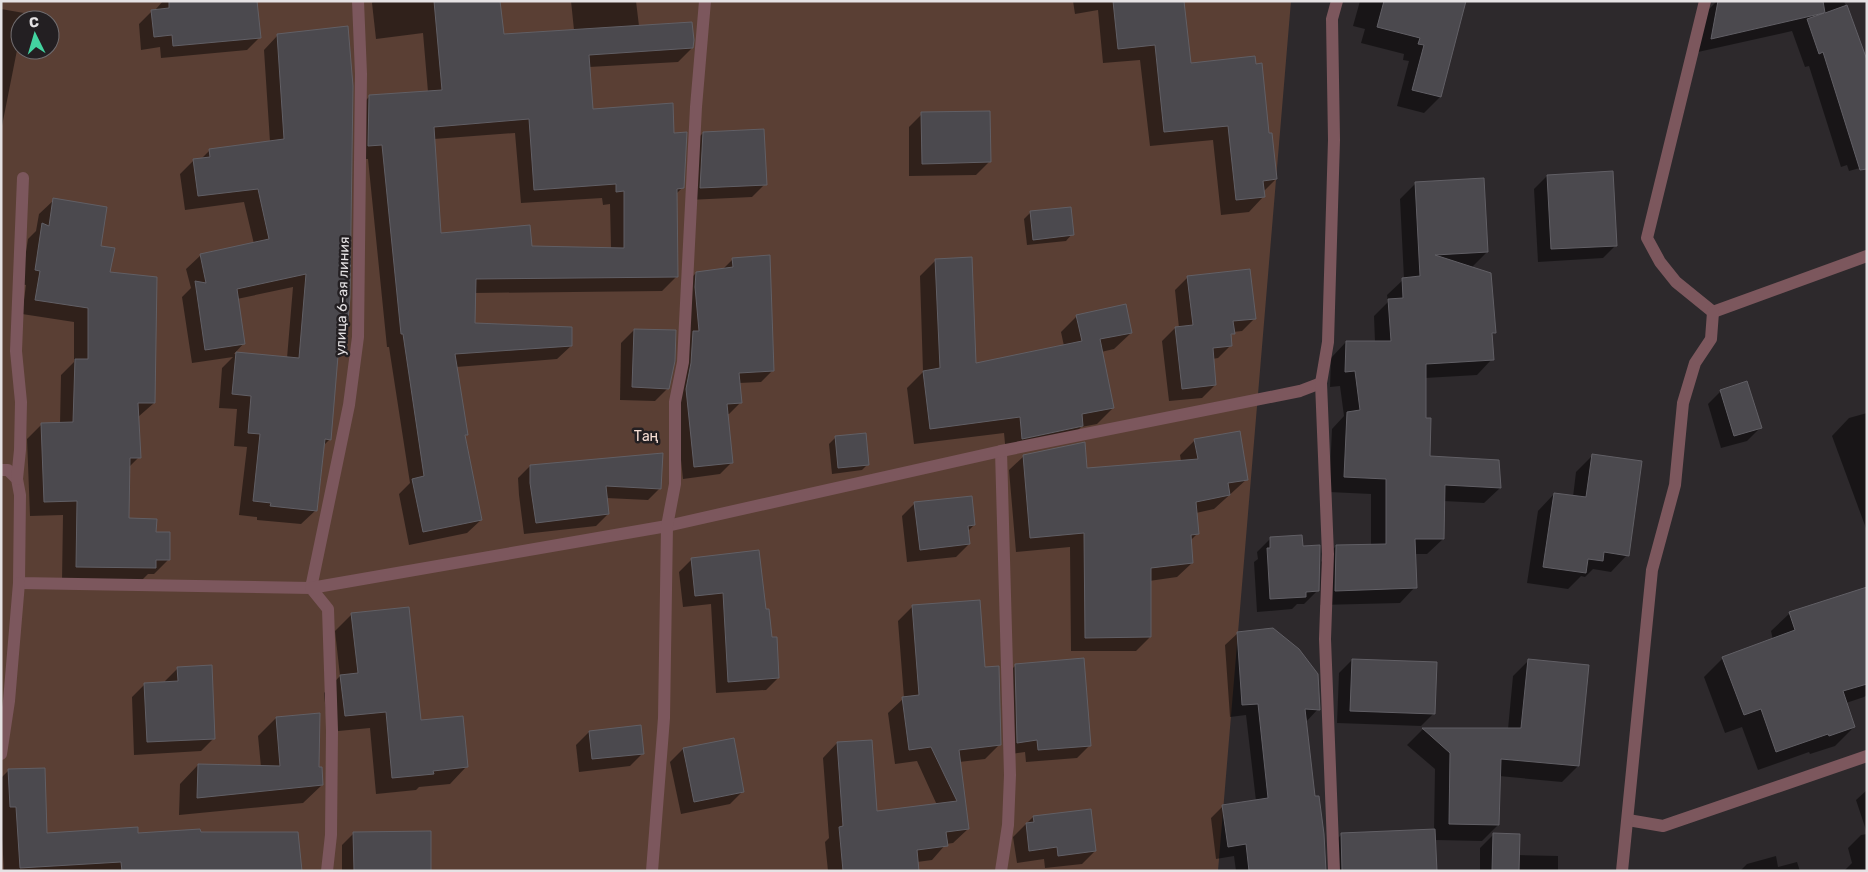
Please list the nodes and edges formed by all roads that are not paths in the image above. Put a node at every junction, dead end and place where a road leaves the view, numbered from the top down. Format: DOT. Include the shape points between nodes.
graph roads {
  1 [pos="358,1"];
  2 [pos="705,1"];
  3 [pos="1337,1"];
  4 [pos="1705,1"];
  5 [pos="23,178"];
  6 [pos="1867,256"];
  7 [pos="1713,312"];
  8 [pos="1321,383"];
  9 [pos="1000,451"];
  10 [pos="1,470"];
  11 [pos="17,479"];
  12 [pos="667,526"];
  13 [pos="19,583"];
  14 [pos="311,588"];
  15 [pos="1,754"];
  16 [pos="1867,756"];
  17 [pos="1628,820"];
  18 [pos="326,871"];
  19 [pos="652,871"];
  20 [pos="1001,871"];
  21 [pos="1334,871"];
  22 [pos="1622,871"];
  1 -- 14 [label="street, улица 6-ая линия" via="361,74 358,337 349,404"];
  2 -- 12 [label="street" via="696,107 683,362 675,402 675,484"];
  3 -- 8 [label="street" via="1332,19 1334,140 1328,342"];
  4 -- 7 [label="street" via="1647,238 1676,282"];
  5 -- 11 [label="street" via="16,351 21,402"];
  6 -- 7 [label="street"];
  7 -- 17 [label="street" via="1711,339 1696,363 1683,403 1674,485 1652,570"];
  8 -- 9 [label="street" via="1300,391"];
  8 -- 21 [label="street" via="1328,554 1325,649"];
  9 -- 12 [label="street"];
  9 -- 20 [label="street" via="1010,775 1008,825"];
  10 -- 11 [label="street" via="8,470"];
  11 -- 13 [label="street" via="20,495"];
  12 -- 14 [label="street"];
  12 -- 19 [label="street" via="664,718"];
  13 -- 14 [label="street"];
  13 -- 15 [label="street"];
  14 -- 18 [label="street" via="328,609 332,731 331,835"];
  16 -- 17 [label="street" via="1663,826"];
  17 -- 22 [label="street"];
}
